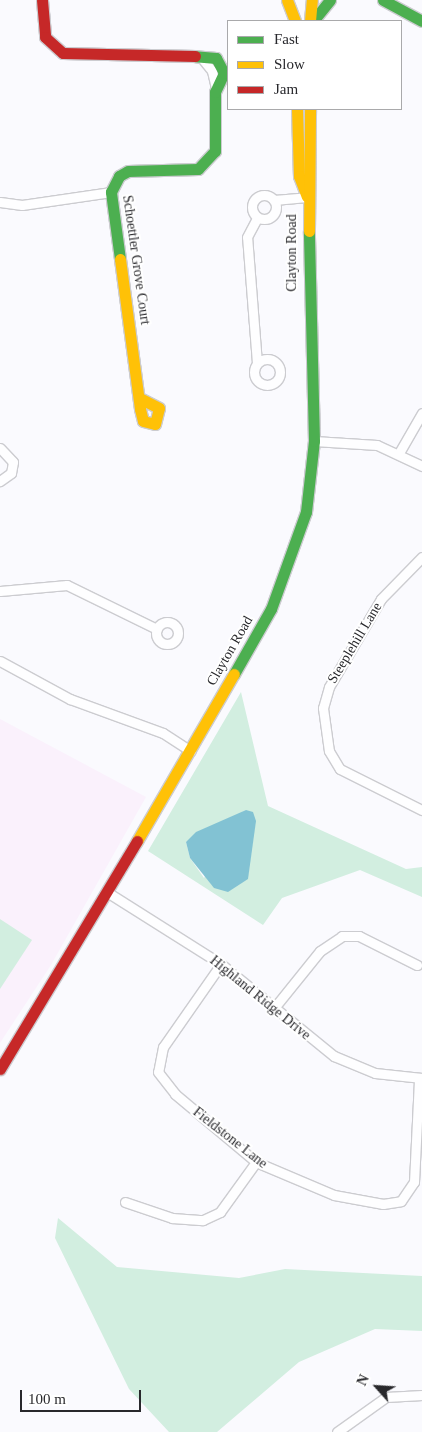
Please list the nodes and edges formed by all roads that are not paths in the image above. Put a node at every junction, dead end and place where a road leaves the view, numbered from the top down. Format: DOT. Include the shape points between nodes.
graph roads {
  1 [pos="42,0"];
  2 [pos="287,0"];
  3 [pos="298,0"];
  4 [pos="312,0"];
  5 [pos="330,0"];
  6 [pos="383,0"];
  7 [pos="296,20"];
  8 [pos="296,20"];
  9 [pos="312,20"];
  10 [pos="313,20"];
  11 [pos="422,21"];
  12 [pos="296,110"];
  13 [pos="310,110"];
  14 [pos="111,192"];
  15 [pos="307,196"];
  16 [pos="274,200"];
  17 [pos="0,202"];
  18 [pos="257,218"];
  19 [pos="257,363"];
  20 [pos="139,398"];
  21 [pos="422,413"];
  22 [pos="314,441"];
  23 [pos="0,448"];
  24 [pos="399,453"];
  25 [pos="422,466"];
  26 [pos="0,481"];
  27 [pos="422,556"];
  28 [pos="0,591"];
  29 [pos="157,629"];
  30 [pos="0,661"];
  31 [pos="191,751"];
  32 [pos="422,810"];
  33 [pos="107,892"];
  34 [pos="221,964"];
  35 [pos="417,965"];
  36 [pos="274,1008"];
  37 [pos="5,1058"];
  38 [pos="0,1069"];
  39 [pos="420,1078"];
  40 [pos="256,1162"];
  41 [pos="125,1202"];
  42 [pos="422,1395"];
  43 [pos="337,1432"];
  1 -- 14 [label="main road, Schoettler Grove Court" via="45,37 63,53 200,56 216,58 222,65 224,74 216,89 215,151 209,162 198,170 128,172 119,176"];
  2 -- 7 [label="main road"];
  3 -- 8 [label="main road"];
  4 -- 9 [label="main road"];
  5 -- 10 [label="main road"];
  6 -- 11 [label="main road"];
  12 -- 15 [label="main road, Clayton Road" via="299,176"];
  13 -- 15 [label="main road, Clayton Road" via="312,179"];
  14 -- 17 [label="street" via="22,205"];
  14 -- 20 [label="main road, Schoettler Grove Court"];
  15 -- 16 [label="street"];
  15 -- 22 [label="main road, Clayton Road"];
  16 -- 18 [label="street" via="273,216"];
  16 -- 18 [label="street" via="264,194 253,200 252,212"];
  18 -- 19 [label="street" via="247,237"];
  21 -- 24 [label="street"];
  22 -- 24 [label="street" via="377,445"];
  22 -- 31 [label="main road, Clayton Road" via="305,515 284,581"];
  23 -- 26 [label="street" via="13,462 11,473"];
  24 -- 25 [label="street"];
  27 -- 32 [label="street, Steeplehill Lane" via="381,599 329,687 324,708 329,751 340,768"];
  28 -- 29 [label="street" via="67,585"];
  30 -- 31 [label="street" via="70,699 163,733"];
  31 -- 33 [label="main road, Clayton Road"];
  33 -- 34 [label="street, Highland Ridge Drive"];
  33 -- 37 [label="main road, Clayton Road"];
  34 -- 36 [label="street, Highland Ridge Drive"];
  34 -- 40 [label="street, Fieldstone Lane" via="163,1047 158,1072 175,1094"];
  35 -- 36 [label="street" via="359,936 342,936 320,951"];
  36 -- 39 [label="street, Highland Ridge Drive" via="319,1046 350,1065"];
  37 -- 38 [label="main road, Clayton Road"];
  39 -- 40 [label="street, Fieldstone Lane" via="414,1182 401,1201 383,1204 334,1196"];
  40 -- 41 [label="street" via="224,1209 204,1220 172,1218"];
  42 -- 43 [label="street" via="386,1397"];
}
